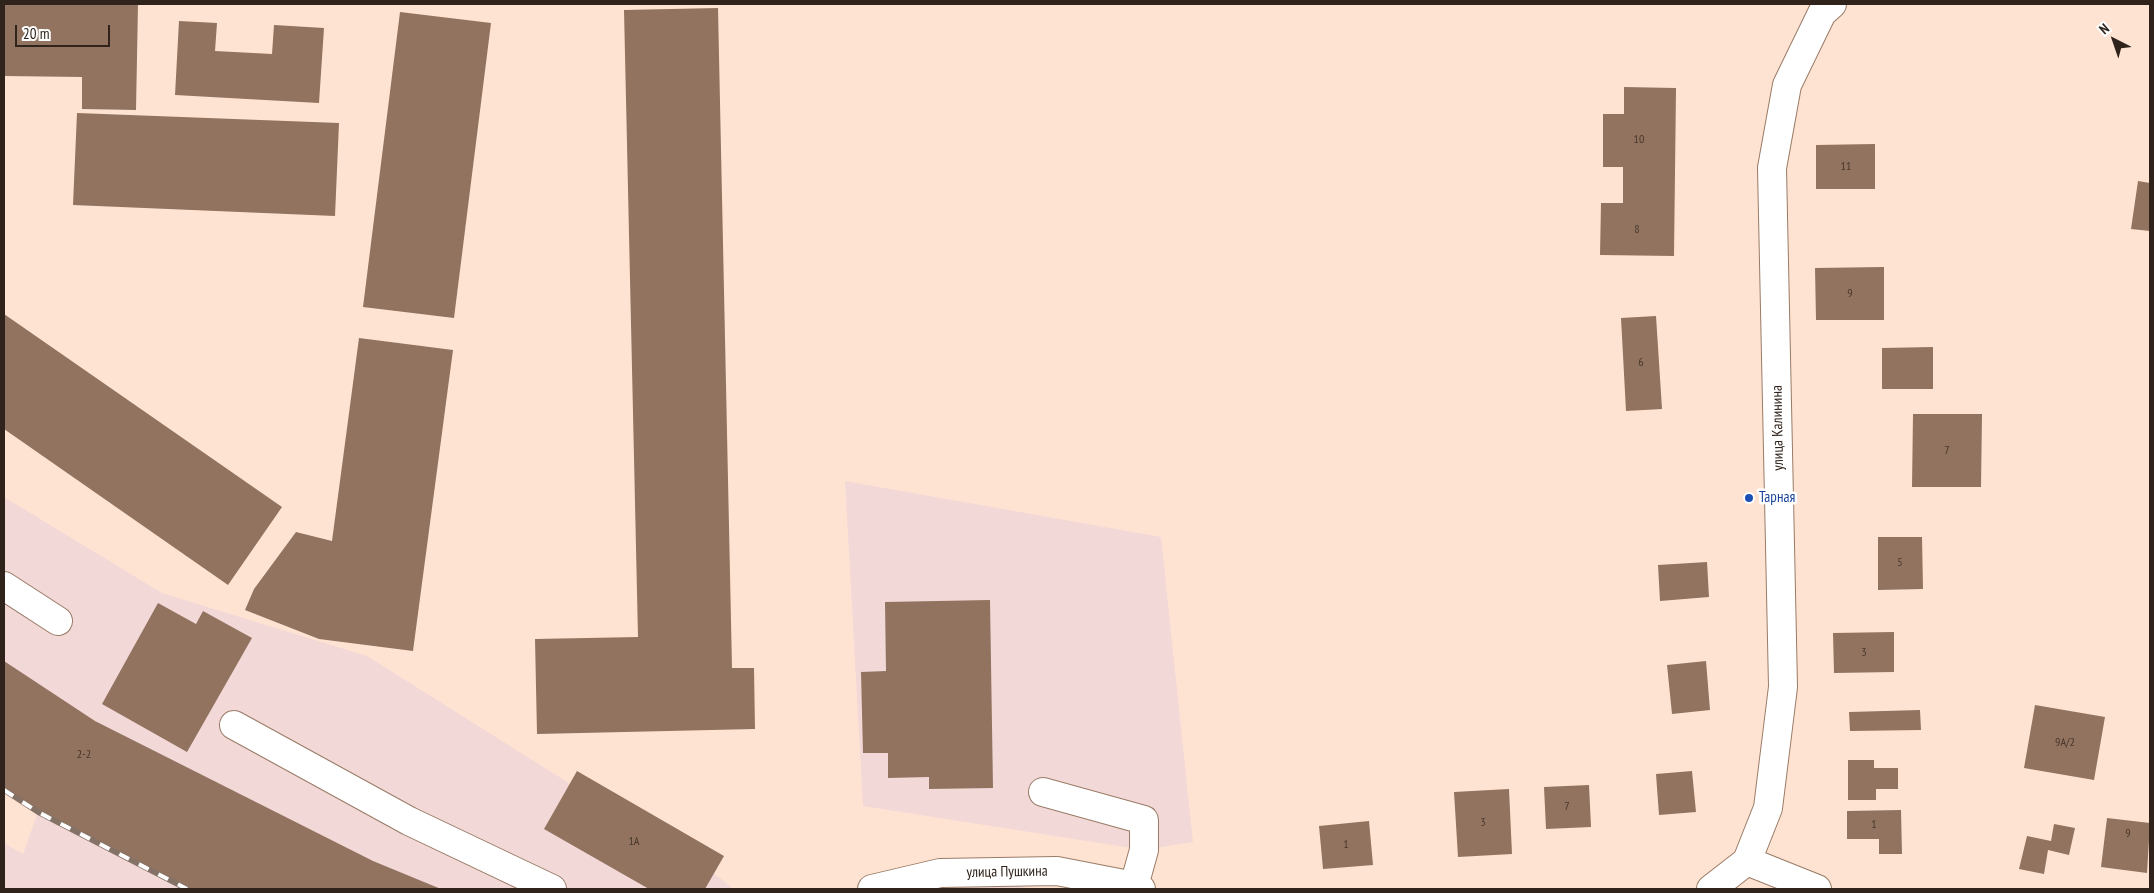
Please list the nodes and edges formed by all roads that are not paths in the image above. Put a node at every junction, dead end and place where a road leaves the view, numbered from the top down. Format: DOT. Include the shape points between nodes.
graph roads {
  1 [pos="1821,7"];
  2 [pos="4,586"];
  3 [pos="58,621"];
  4 [pos="234,724"];
  5 [pos="1043,792"];
  6 [pos="1747,861"];
  7 [pos="1138,887"];
  8 [pos="552,889"];
  9 [pos="872,889"];
  10 [pos="1711,889"];
  11 [pos="1761,889"];
  12 [pos="1816,889"];
  1 -- 6 [label="main road, улица Калинина" via="1787,85 1772,168 1783,687 1768,808"];
  2 -- 3 [label="main road"];
  4 -- 8 [label="main road" via="409,821"];
  5 -- 7 [label="main road" via="1144,820 1144,850"];
  6 -- 10 [label="main road"];
  6 -- 11 [label="main road"];
  6 -- 12 [label="main road"];
  7 -- 9 [label="main road, улица Пушкина" via="1057,871 940,873"];
}
